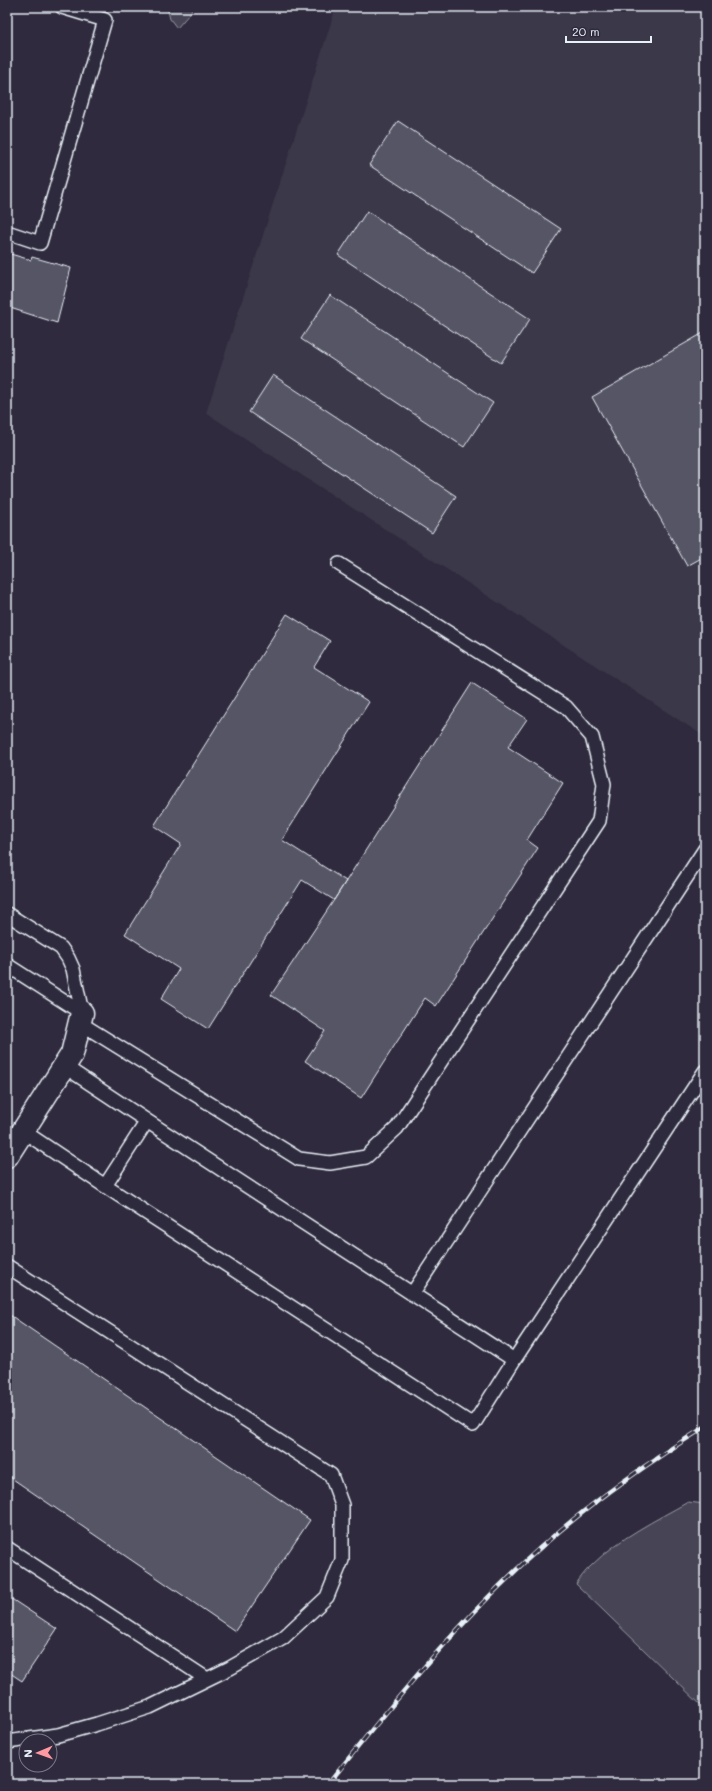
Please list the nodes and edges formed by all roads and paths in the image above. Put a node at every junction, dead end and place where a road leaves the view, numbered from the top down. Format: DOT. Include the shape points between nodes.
graph roads {
  1 [pos="62,7"];
  2 [pos="7,232"];
  3 [pos="339,564"];
  4 [pos="705,849"];
  5 [pos="7,914"];
  6 [pos="7,965"];
  7 [pos="81,1018"];
  8 [pos="64,1066"];
  9 [pos="705,1071"];
  10 [pos="147,1121"];
  11 [pos="23,1131"];
  12 [pos="7,1156"];
  13 [pos="105,1186"];
  14 [pos="7,1266"];
  15 [pos="412,1294"];
  16 [pos="514,1360"];
  17 [pos="7,1548"];
  18 [pos="207,1679"];
  19 [pos="7,1742"];
  1 -- 2 [label="lane" via="105,20 40,242"];
  3 -- 7 [label="lane" via="566,707 592,737 604,784 599,821 397,1128 366,1157 330,1163 299,1158"];
  4 -- 15 [label="lane"];
  5 -- 7 [label="lane" via="61,948 72,969"];
  6 -- 7 [label="lane"];
  7 -- 8 [label="street" via="72,1054"];
  8 -- 10 [label="lane"];
  8 -- 11 [label="street"];
  9 -- 16 [label="lane"];
  10 -- 13 [label="lane"];
  10 -- 15 [label="lane"];
  11 -- 12 [label="street"];
  11 -- 13 [label="lane"];
  13 -- 16 [label="lane" via="473,1425"];
  14 -- 18 [label="lane" via="331,1475 342,1505 343,1538 342,1560 327,1597 283,1638"];
  15 -- 16 [label="lane"];
  17 -- 18 [label="lane"];
  18 -- 19 [label="lane" via="150,1707 98,1724 58,1736"];
}
